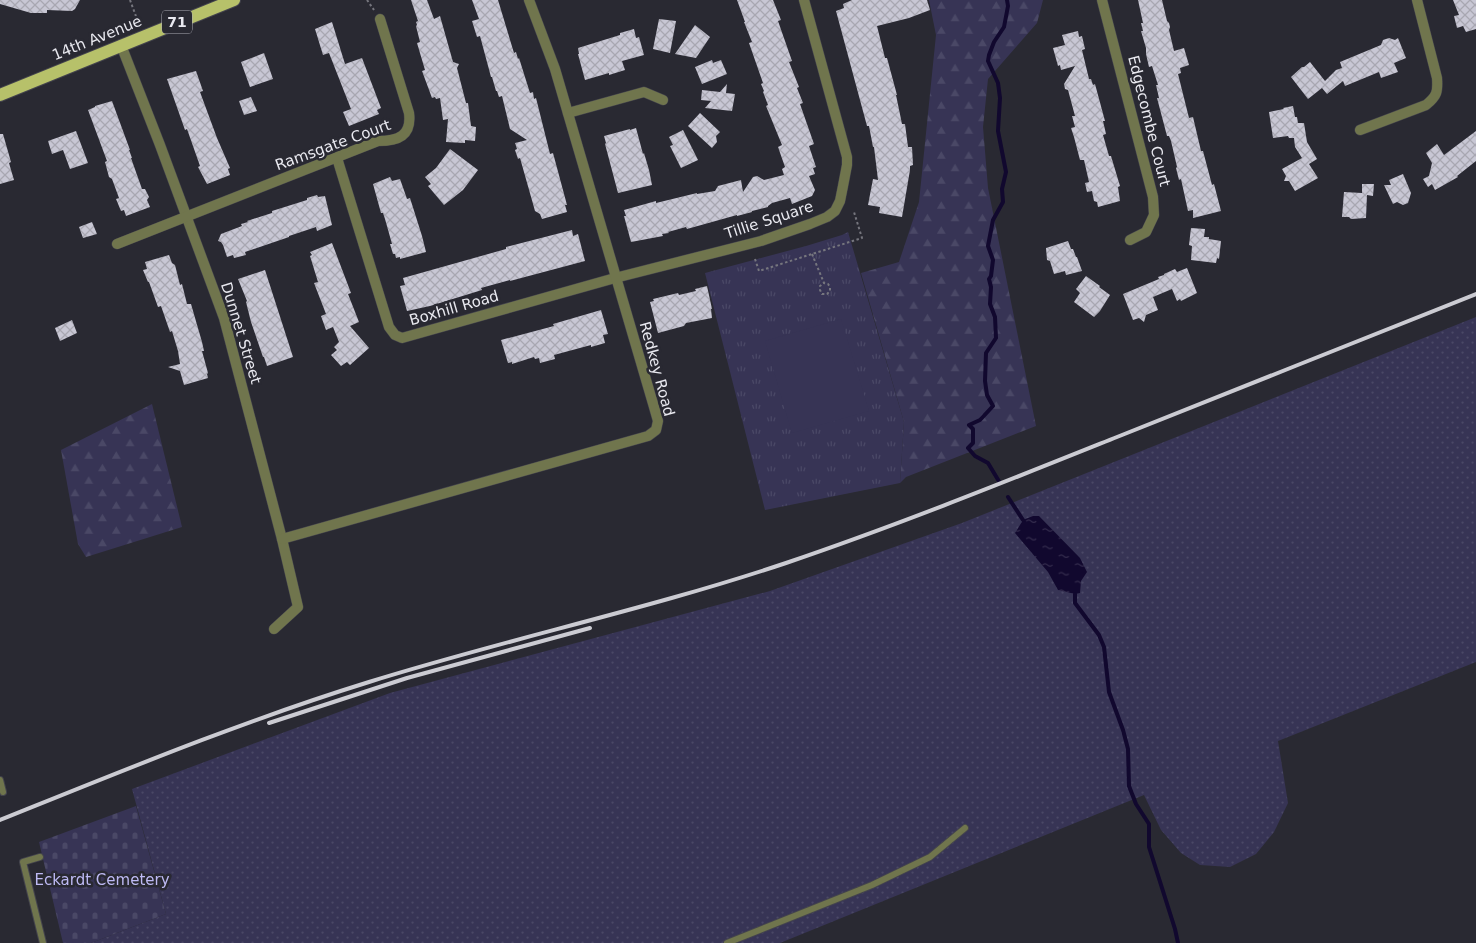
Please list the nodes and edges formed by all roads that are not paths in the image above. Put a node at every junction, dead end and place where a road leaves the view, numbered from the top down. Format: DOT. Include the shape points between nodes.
graph roads {
  1 [pos="234,0"];
  2 [pos="529,0"];
  3 [pos="804,0"];
  4 [pos="1102,0"];
  5 [pos="1417,0"];
  6 [pos="380,19"];
  7 [pos="121,45"];
  8 [pos="0,95"];
  9 [pos="663,100"];
  10 [pos="568,113"];
  11 [pos="1360,130"];
  12 [pos="336,158"];
  13 [pos="186,217"];
  14 [pos="1130,240"];
  15 [pos="117,244"];
  16 [pos="615,278"];
  17 [pos="282,539"];
  18 [pos="274,628"];
  19 [pos="0,780"];
  20 [pos="3,792"];
  21 [pos="965,828"];
  22 [pos="40,857"];
  23 [pos="43,943"];
  24 [pos="727,943"];
  1 -- 7 [label="main road, 14th Avenue / 71"];
  2 -- 10 [label="street, Redkey Road"];
  3 -- 16 [label="street, Tillie Square" via="847,157 840,201 835,211 810,224 760,241"];
  4 -- 14 [label="street, Edgecombe Court" via="1153,197 1154,215 1146,232"];
  5 -- 11 [label="street" via="1438,89 1426,105"];
  6 -- 12 [label="street, Ramsgate Court" via="409,113 408,130 393,141 378,141"];
  7 -- 8 [label="main road, 14th Avenue / 71"];
  7 -- 13 [label="street, Dunnet Street"];
  9 -- 10 [label="street" via="644,92"];
  10 -- 16 [label="street, Redkey Road"];
  12 -- 13 [label="street, Ramsgate Court"];
  12 -- 16 [label="street, Boxhill Road" via="389,327 395,335 402,338 412,336"];
  13 -- 15 [label="street, Ramsgate Court"];
  13 -- 17 [label="street, Dunnet Street" via="229,335"];
  16 -- 17 [label="street, Redkey Road" via="658,421 656,430 648,436"];
  17 -- 18 [label="street, Dunnet Street" via="298,607"];
  19 -- 20 [label="lane"];
  21 -- 24 [label="lane" via="930,857 872,885"];
  22 -- 23 [label="lane" via="23,862"];
}
